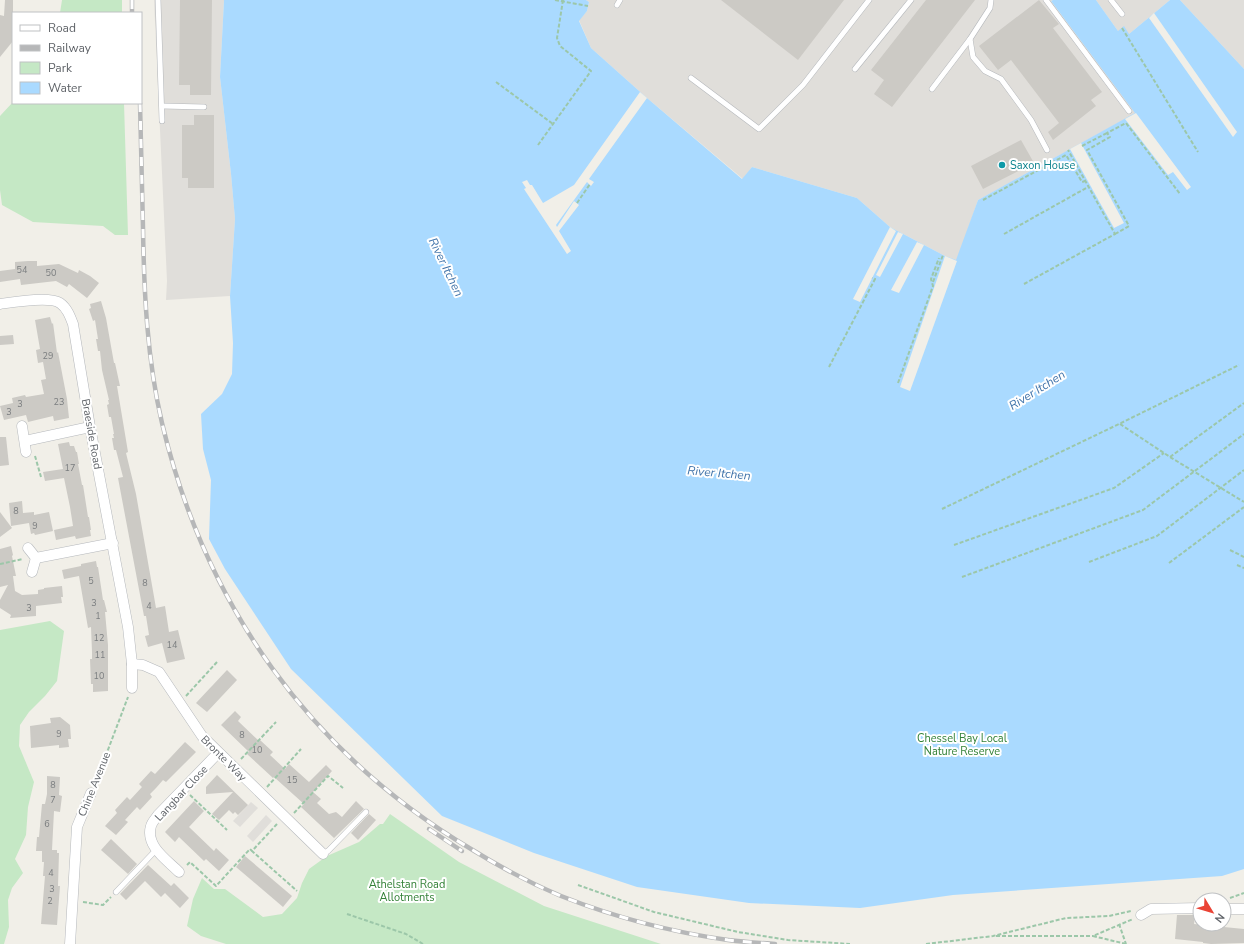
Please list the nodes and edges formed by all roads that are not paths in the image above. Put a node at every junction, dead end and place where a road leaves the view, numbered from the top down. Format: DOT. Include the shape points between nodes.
graph roads {
  1 [pos="158,0"];
  2 [pos="869,0"];
  3 [pos="911,0"];
  4 [pos="991,0"];
  5 [pos="1046,0"];
  6 [pos="1111,0"];
  7 [pos="1122,14"];
  8 [pos="970,39"];
  9 [pos="855,69"];
  10 [pos="691,78"];
  11 [pos="932,89"];
  12 [pos="162,106"];
  13 [pos="204,107"];
  14 [pos="1129,111"];
  15 [pos="162,121"];
  16 [pos="1047,150"];
  17 [pos="0,304"];
  18 [pos="22,426"];
  19 [pos="90,427"];
  20 [pos="28,440"];
  21 [pos="26,452"];
  22 [pos="113,543"];
  23 [pos="28,548"];
  24 [pos="36,558"];
  25 [pos="32,572"];
  26 [pos="132,664"];
  27 [pos="132,688"];
  28 [pos="218,753"];
  29 [pos="91,793"];
  30 [pos="366,812"];
  31 [pos="156,850"];
  32 [pos="322,854"];
  33 [pos="179,872"];
  34 [pos="116,892"];
  35 [pos="1192,908"];
  36 [pos="1232,909"];
  37 [pos="1244,909"];
  38 [pos="1141,915"];
  39 [pos="70,944"];
  1 -- 12 [label="lane"];
  2 -- 10 [label="lane" via="803,85 759,129"];
  3 -- 9 [label="lane"];
  4 -- 8 [label="lane" via="990,8"];
  5 -- 14 [label="lane"];
  6 -- 7 [label="lane"];
  8 -- 11 [label="lane"];
  8 -- 16 [label="lane" via="973,57 986,71 1001,79 1031,120"];
  12 -- 13 [label="lane"];
  12 -- 15 [label="lane"];
  17 -- 19 [label="street, Braeside Road" via="47,299 59,303 68,312 73,324"];
  18 -- 20 [label="street"];
  19 -- 20 [label="street"];
  19 -- 22 [label="street, Braeside Road"];
  20 -- 21 [label="street"];
  22 -- 24 [label="street"];
  22 -- 26 [label="street, Braeside Road"];
  23 -- 24 [label="street"];
  24 -- 25 [label="street"];
  26 -- 27 [label="street"];
  26 -- 28 [label="street, Bronte Way" via="143,665 159,672 202,736"];
  28 -- 31 [label="street, Langbar Close" via="151,825 150,837"];
  28 -- 32 [label="street, Bronte Way"];
  29 -- 39 [label="street, Chine Avenue" via="77,826"];
  30 -- 32 [label="lane"];
  31 -- 33 [label="street, Langbar Close"];
  31 -- 34 [label="lane"];
  35 -- 38 [label="street" via="1151,909"];
  36 -- 37 [label="street"];
}
